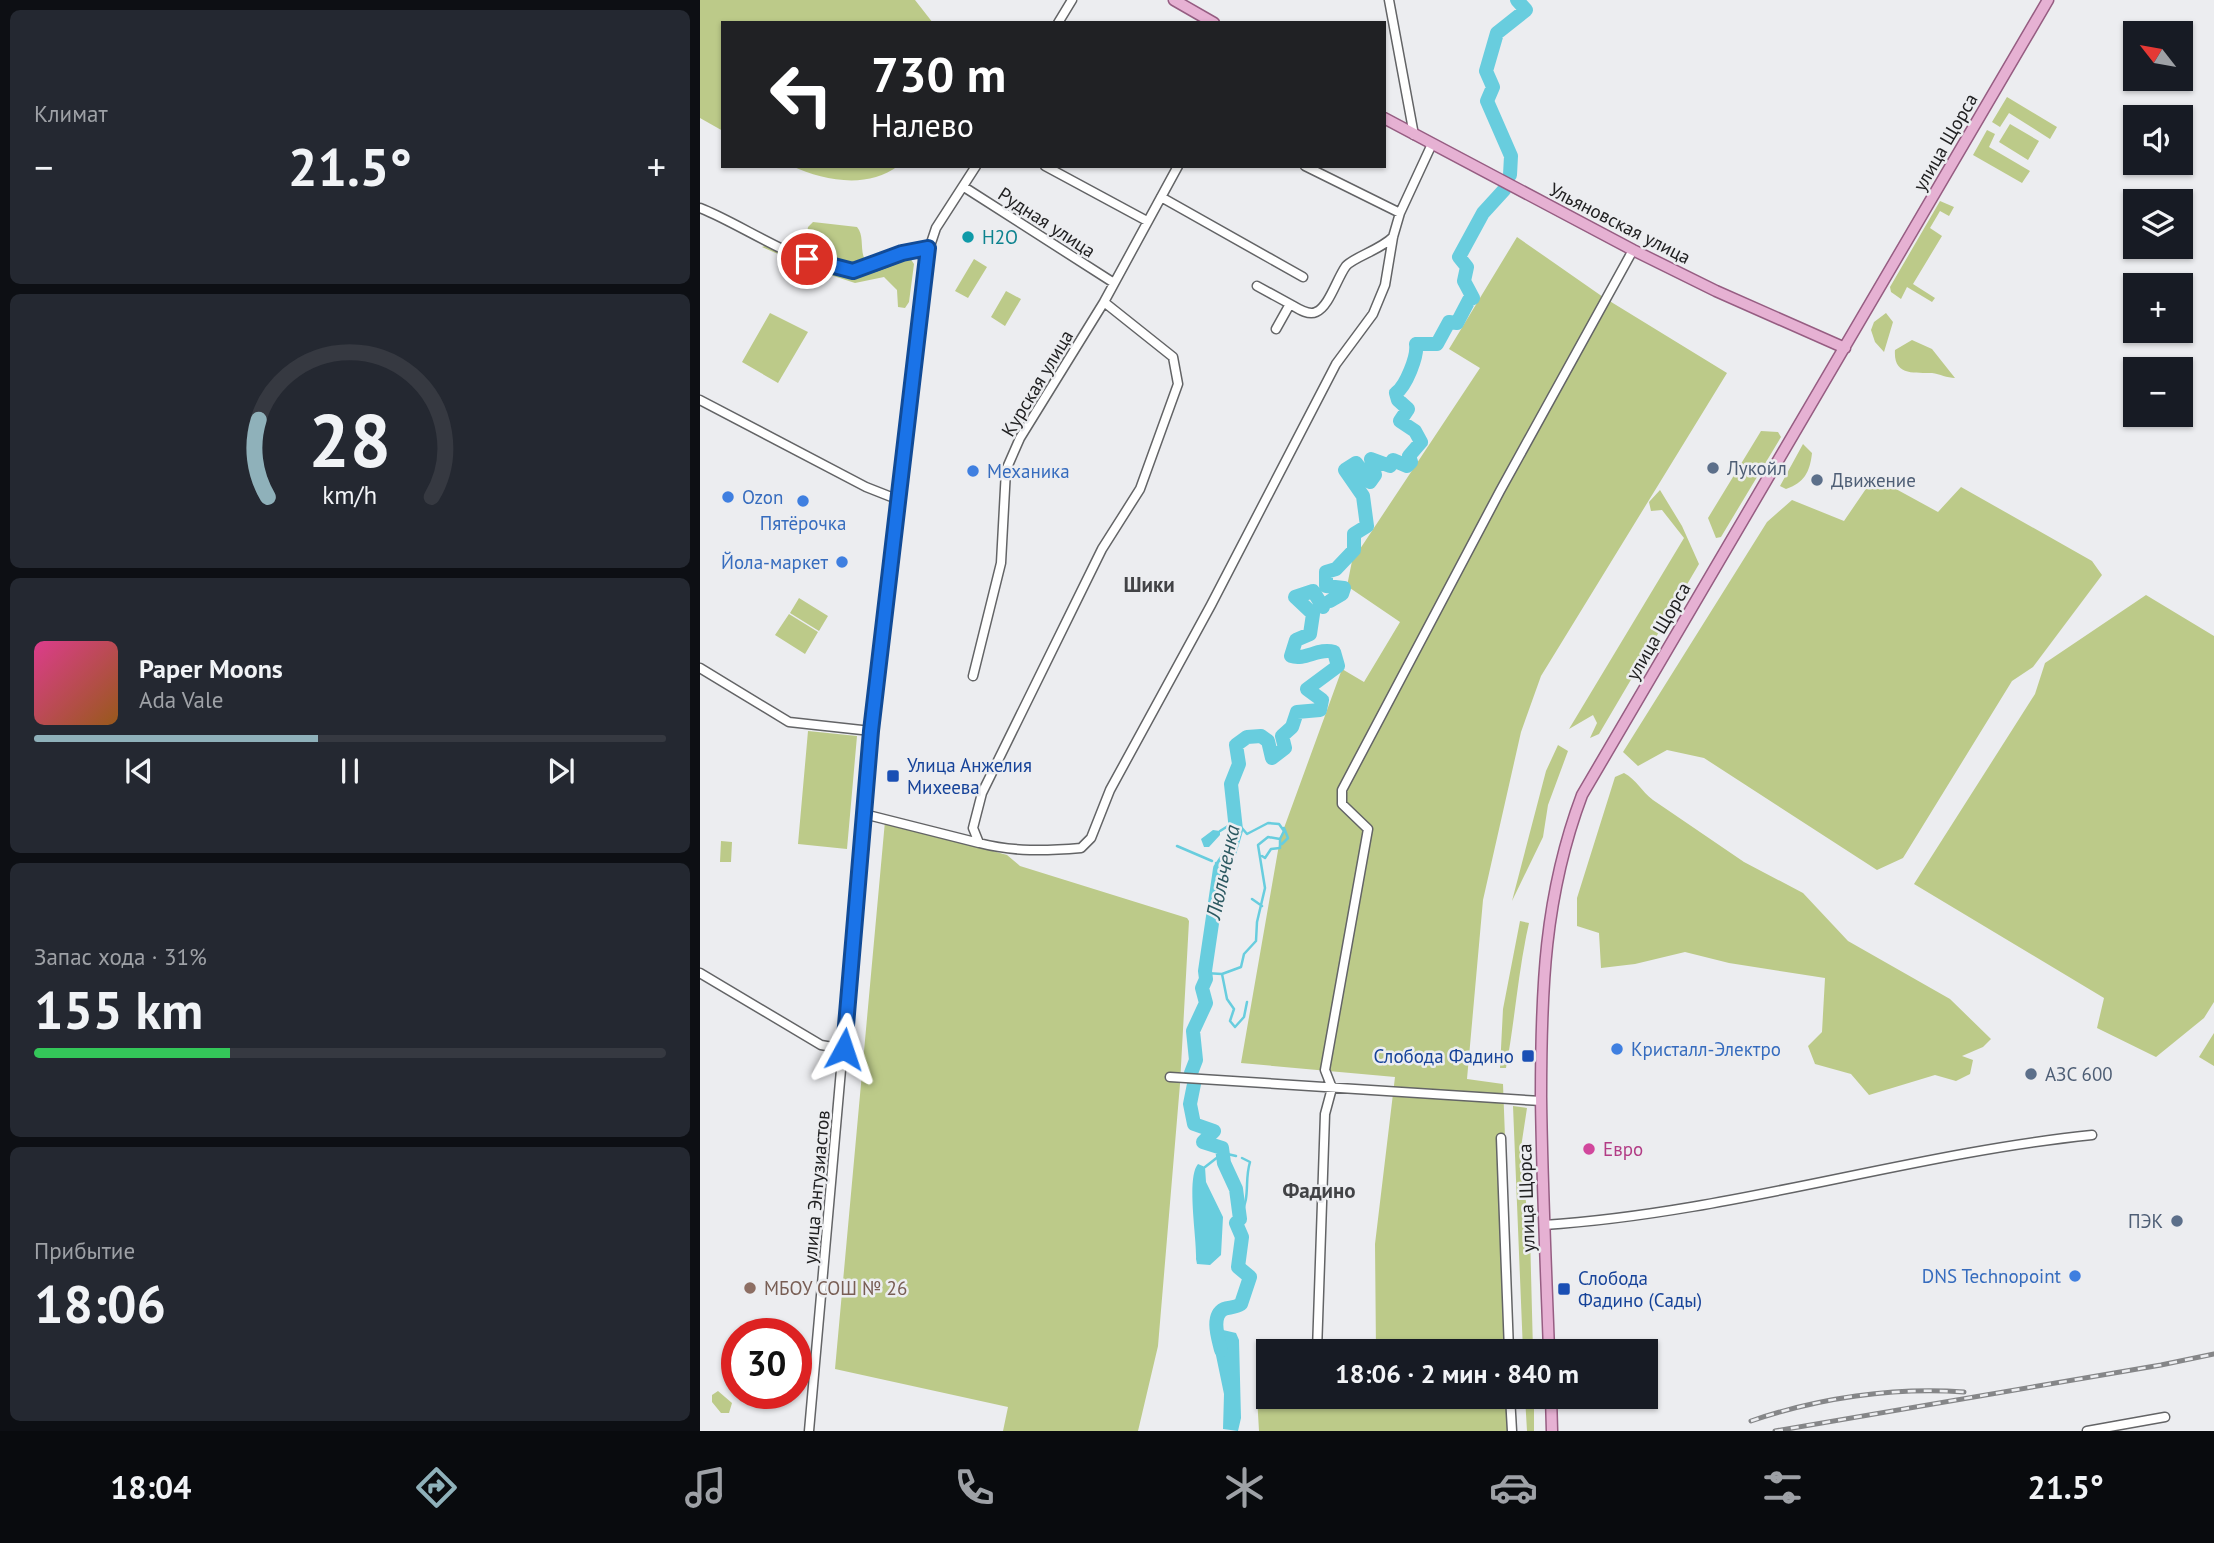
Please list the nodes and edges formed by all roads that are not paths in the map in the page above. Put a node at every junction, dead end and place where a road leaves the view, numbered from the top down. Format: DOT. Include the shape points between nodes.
graph roads {
  1 [pos="1072,0"];
  2 [pos="1174,0"];
  3 [pos="1389,0"];
  4 [pos="2048,0"];
  5 [pos="1059,21"];
  6 [pos="1211,21"];
  7 [pos="1386,119"];
  8 [pos="1414,135"];
  9 [pos="1432,144"];
  10 [pos="975,168"];
  11 [pos="1049,168"];
  12 [pos="1175,168"];
  13 [pos="1309,168"];
  14 [pos="964,187"];
  15 [pos="1161,197"];
  16 [pos="700,208"];
  17 [pos="1400,213"];
  18 [pos="1147,221"];
  19 [pos="1393,237"];
  20 [pos="928,248"];
  21 [pos="1633,250"];
  22 [pos="1303,277"];
  23 [pos="1114,283"];
  24 [pos="1257,286"];
  25 [pos="1104,302"];
  26 [pos="1290,304"];
  27 [pos="1276,329"];
  28 [pos="1845,348"];
  29 [pos="700,400"];
  30 [pos="899,500"];
  31 [pos="700,668"];
  32 [pos="973,676"];
  33 [pos="871,731"];
  34 [pos="864,814"];
  35 [pos="979,843"];
  36 [pos="700,974"];
  37 [pos="844,1049"];
  38 [pos="1170,1077"];
  39 [pos="1332,1088"];
  40 [pos="1541,1101"];
  41 [pos="2092,1135"];
  42 [pos="1501,1138"];
  43 [pos="1544,1224"];
  44 [pos="1317,1339"];
  45 [pos="1509,1339"];
  46 [pos="1549,1339"];
  47 [pos="1510,1409"];
  48 [pos="1551,1409"];
  49 [pos="2165,1417"];
  50 [pos="809,1431"];
  51 [pos="1511,1431"];
  52 [pos="1552,1431"];
  53 [pos="2087,1431"];
  1 -- 5 [label="street"];
  2 -- 6 [label="main road"];
  3 -- 8 [label="street"];
  4 -- 28 [label="main road, улица Щорса"];
  7 -- 8 [label="main road, Ульяновская улица"];
  8 -- 9 [label="main road, Ульяновская улица"];
  9 -- 17 [label="street"];
  9 -- 21 [label="main road, Ульяновская улица"];
  10 -- 14 [label="street, улица Энтузиастов"];
  11 -- 18 [label="street"];
  12 -- 15 [label="street, Курская улица"];
  13 -- 17 [label="street"];
  14 -- 20 [label="street, улица Энтузиастов"];
  14 -- 23 [label="street, Рудная улица"];
  15 -- 18 [label="street, Курская улица"];
  15 -- 22 [label="street"];
  16 -- 20 [label="street" via="799,256 847,271"];
  17 -- 19 [label="street"];
  18 -- 23 [label="street, Курская улица"];
  19 -- 26 [label="street" via="1349,262 1315,313"];
  19 -- 35 [label="street" via="1385,285 1373,314 1336,365 1110,790 1091,838 1081,848 1040,851"];
  20 -- 30 [label="street, улица Энтузиастов"];
  21 -- 28 [label="main road, Ульяновская улица"];
  21 -- 39 [label="street" via="1342,790 1342,804 1368,829 1325,1070"];
  23 -- 25 [label="street, Курская улица"];
  24 -- 26 [label="street"];
  25 -- 32 [label="street, Курская улица" via="1020,438 1006,470 1001,564"];
  25 -- 35 [label="street" via="1173,357 1178,384 1140,489 1102,549 982,793 972,828"];
  26 -- 27 [label="street"];
  28 -- 40 [label="main road, улица Щорса" via="1582,795 1564,843 1548,920 1541,994"];
  29 -- 30 [label="street"];
  30 -- 33 [label="street, улица Энтузиастов"];
  31 -- 33 [label="street" via="789,722"];
  33 -- 34 [label="street, улица Энтузиастов"];
  34 -- 35 [label="street"];
  34 -- 37 [label="street, улица Энтузиастов"];
  36 -- 37 [label="street" via="818,1043"];
  37 -- 50 [label="street, улица Энтузиастов"];
  38 -- 39 [label="street"];
  39 -- 40 [label="street"];
  39 -- 44 [label="street" via="1325,1114"];
  40 -- 43 [label="main road, улица Щорса"];
  41 -- 43 [label="street" via="1782,1191 1587,1222"];
  42 -- 45 [label="street"];
  43 -- 46 [label="main road, улица Щорса"];
  47 -- 51 [label="street"];
  48 -- 52 [label="main road"];
  49 -- 53 [label="street"];
}
